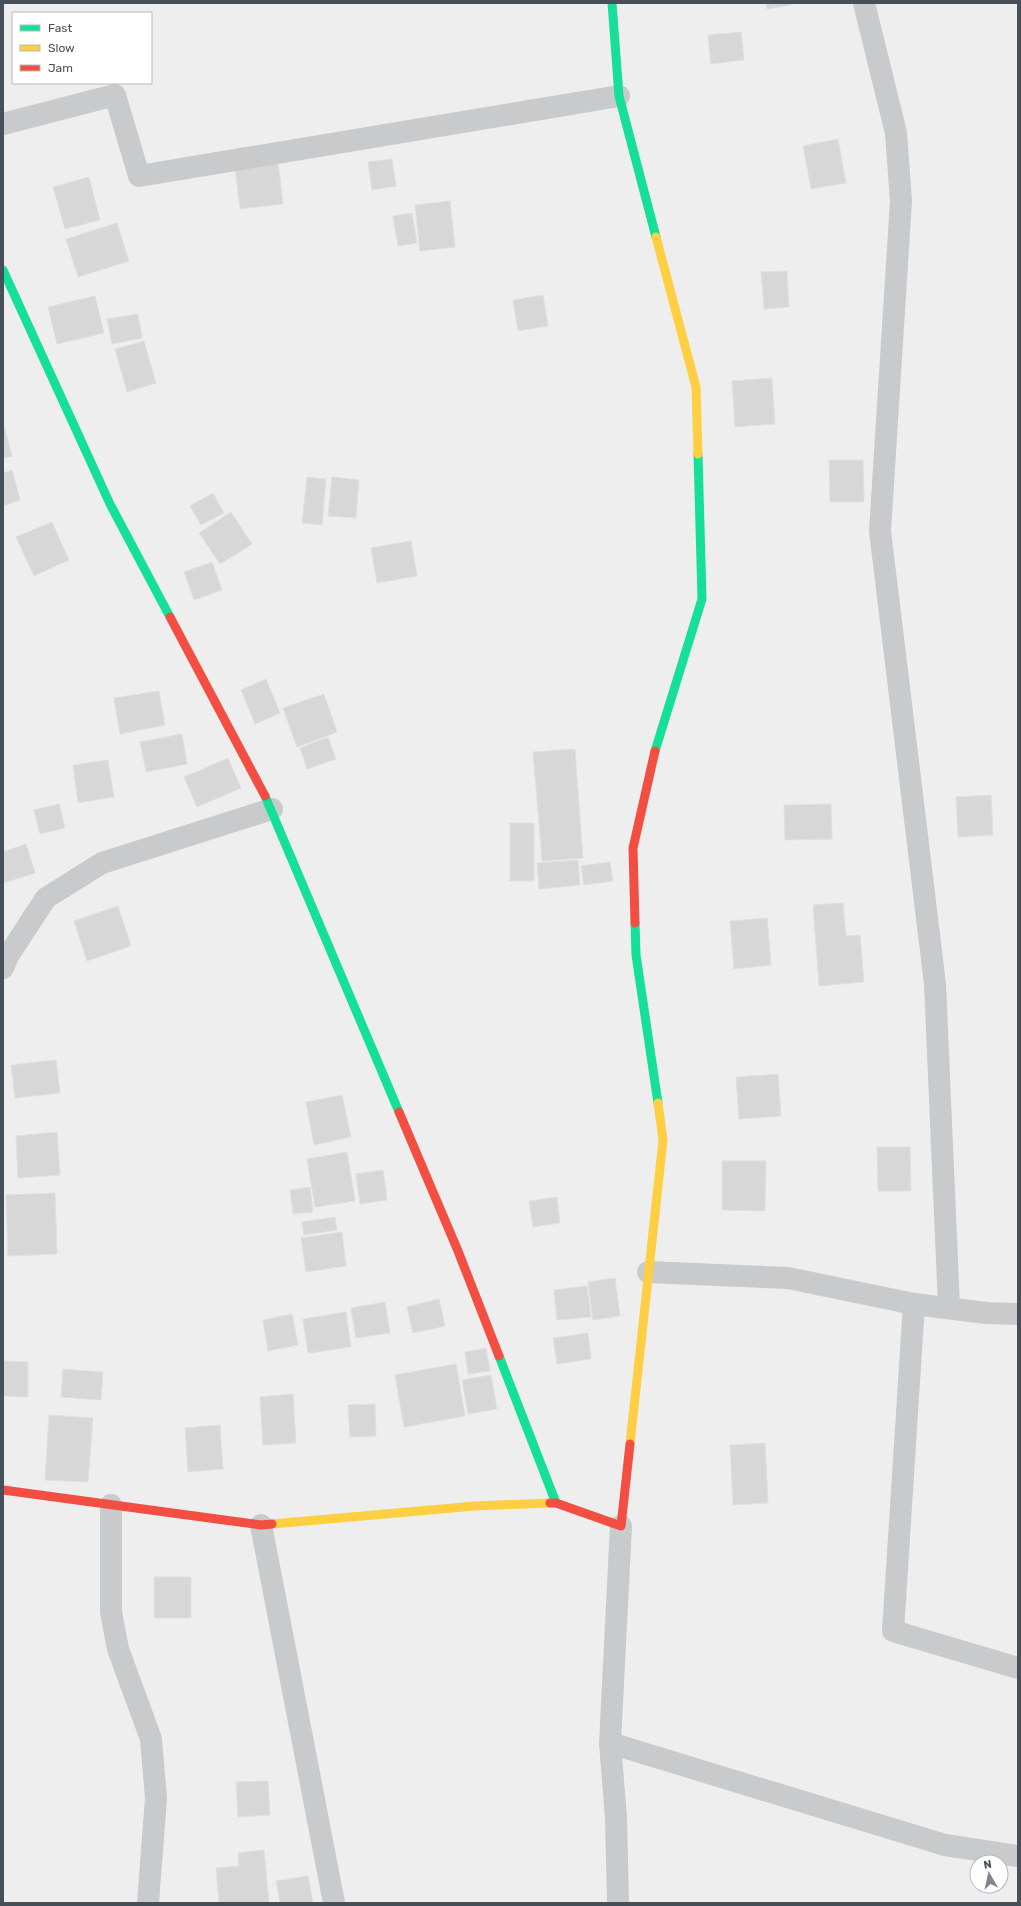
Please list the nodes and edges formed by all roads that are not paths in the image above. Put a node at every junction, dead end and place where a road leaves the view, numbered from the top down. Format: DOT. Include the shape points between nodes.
graph roads {
  1 [pos="612,3"];
  2 [pos="864,3"];
  3 [pos="619,96"];
  4 [pos="3,124"];
  5 [pos="3,270"];
  6 [pos="272,810"];
  7 [pos="3,968"];
  8 [pos="648,1272"];
  9 [pos="914,1304"];
  10 [pos="949,1307"];
  11 [pos="1018,1314"];
  12 [pos="3,1490"];
  13 [pos="556,1503"];
  14 [pos="111,1505"];
  15 [pos="261,1525"];
  16 [pos="621,1526"];
  17 [pos="1018,1668"];
  18 [pos="610,1744"];
  19 [pos="1018,1856"];
  20 [pos="148,1903"];
  21 [pos="334,1903"];
  22 [pos="618,1903"];
  1 -- 3 [label="street"];
  2 -- 10 [label="street" via="896,133 902,201 880,531 935,984"];
  3 -- 4 [label="street" via="139,176 115,95"];
  3 -- 8 [label="street" via="696,387 702,599 652,760 633,848 636,955 663,1140"];
  5 -- 6 [label="street" via="110,504"];
  6 -- 7 [label="street" via="102,863 46,898 8,956"];
  6 -- 13 [label="street" via="458,1252"];
  8 -- 9 [label="street" via="788,1278"];
  8 -- 16 [label="street"];
  9 -- 10 [label="street"];
  9 -- 17 [label="street" via="893,1631"];
  10 -- 11 [label="street" via="986,1313"];
  12 -- 14 [label="street"];
  13 -- 15 [label="street" via="475,1506"];
  13 -- 16 [label="street"];
  14 -- 15 [label="street"];
  14 -- 20 [label="street" via="111,1612 118,1649 151,1739 156,1798"];
  15 -- 21 [label="street"];
  16 -- 18 [label="street"];
  18 -- 19 [label="street" via="944,1845"];
  18 -- 22 [label="street" via="616,1818"];
}
